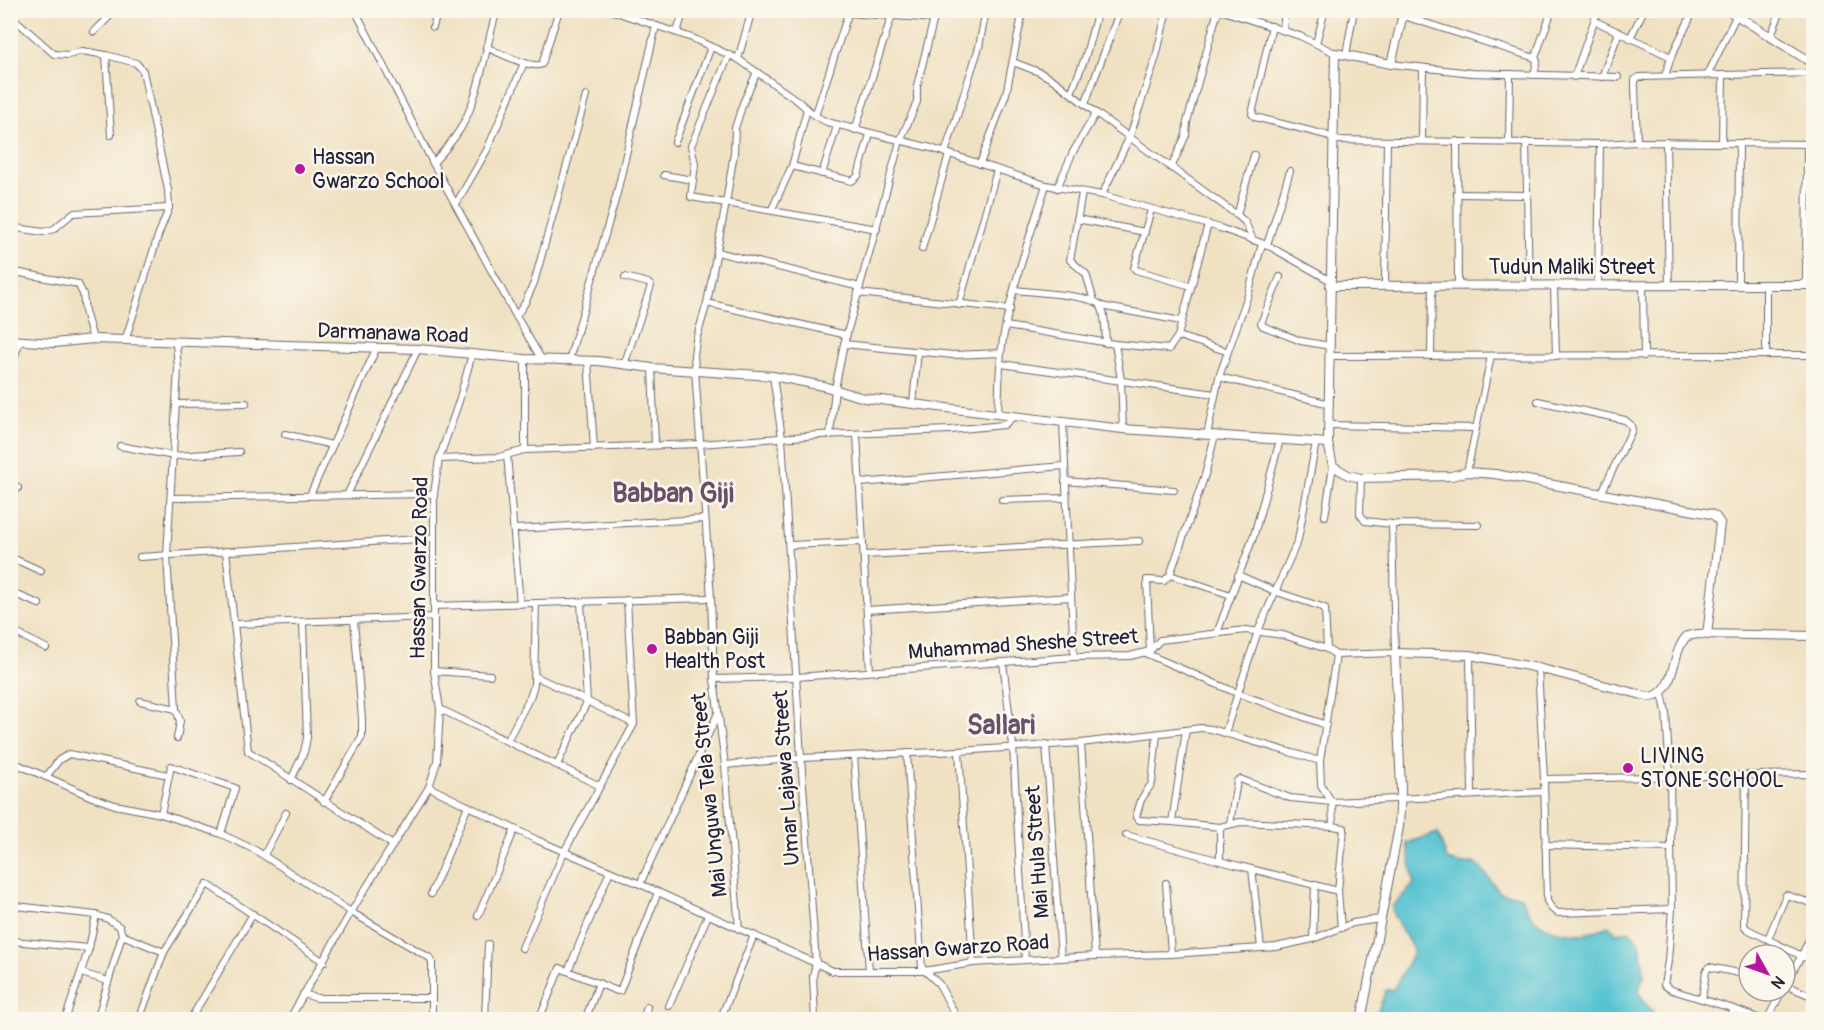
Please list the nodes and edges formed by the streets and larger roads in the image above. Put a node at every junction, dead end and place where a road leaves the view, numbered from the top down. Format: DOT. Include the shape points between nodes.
graph roads {
  1 [pos="116,10"];
  2 [pos="355,10"];
  3 [pos="438,10"];
  4 [pos="497,10"];
  5 [pos="559,10"];
  6 [pos="684,10"];
  7 [pos="752,10"];
  8 [pos="827,10"];
  9 [pos="985,10"];
  10 [pos="1023,10"];
  11 [pos="1098,10"];
  12 [pos="1120,10"];
  13 [pos="1167,10"];
  14 [pos="1219,10"];
  15 [pos="1285,10"];
  16 [pos="1325,10"];
  17 [pos="1354,10"];
  18 [pos="1385,10"];
  19 [pos="1552,10"];
  20 [pos="1598,10"];
  21 [pos="1644,10"];
  22 [pos="1694,10"];
  23 [pos="1728,10"];
  24 [pos="1781,10"];
  25 [pos="613,11"];
  26 [pos="1403,13"];
  27 [pos="1738,13"];
  28 [pos="848,14"];
  29 [pos="934,14"];
  30 [pos="1245,14"];
  31 [pos="10,15"];
  32 [pos="892,15"];
  33 [pos="1594,21"];
  34 [pos="656,26"];
  35 [pos="1272,26"];
  36 [pos="433,27"];
  37 [pos="1283,30"];
  38 [pos="94,32"];
  39 [pos="677,32"];
  40 [pos="1620,32"];
  41 [pos="1630,38"];
  42 [pos="1770,38"];
  43 [pos="1316,43"];
  44 [pos="486,47"];
  45 [pos="711,47"];
  46 [pos="1814,48"];
  47 [pos="1335,53"];
  48 [pos="105,55"];
  49 [pos="729,55"];
  50 [pos="1346,55"];
  51 [pos="1671,57"];
  52 [pos="1535,58"];
  53 [pos="738,59"];
  54 [pos="1013,62"];
  55 [pos="524,63"];
  56 [pos="1811,63"];
  57 [pos="1391,64"];
  58 [pos="1423,68"];
  59 [pos="757,72"];
  60 [pos="1814,73"];
  61 [pos="1510,74"];
  62 [pos="1708,74"];
  63 [pos="1534,75"];
  64 [pos="1723,75"];
  65 [pos="1665,76"];
  66 [pos="1574,77"];
  67 [pos="1602,77"];
  68 [pos="1618,78"];
  69 [pos="1071,93"];
  70 [pos="586,96"];
  71 [pos="1085,104"];
  72 [pos="807,109"];
  73 [pos="1095,113"];
  74 [pos="815,116"];
  75 [pos="837,126"];
  76 [pos="855,130"];
  77 [pos="870,134"];
  78 [pos="111,135"];
  79 [pos="1130,136"];
  80 [pos="1334,140"];
  81 [pos="900,141"];
  82 [pos="1387,141"];
  83 [pos="1422,141"];
  84 [pos="1456,141"];
  85 [pos="675,142"];
  86 [pos="1509,142"];
  87 [pos="1526,142"];
  88 [pos="1637,142"];
  89 [pos="1666,142"];
  90 [pos="1722,143"];
  91 [pos="1738,143"];
  92 [pos="1600,144"];
  93 [pos="1810,144"];
  94 [pos="947,154"];
  95 [pos="1254,155"];
  96 [pos="433,163"];
  97 [pos="980,164"];
  98 [pos="792,166"];
  99 [pos="1171,168"];
  100 [pos="997,170"];
  101 [pos="1290,171"];
  102 [pos="822,174"];
  103 [pos="664,175"];
  104 [pos="693,180"];
  105 [pos="1046,185"];
  106 [pos="1057,188"];
  107 [pos="1082,193"];
  108 [pos="1457,194"];
  109 [pos="1102,195"];
  110 [pos="1526,195"];
  111 [pos="726,203"];
  112 [pos="456,204"];
  113 [pos="169,208"];
  114 [pos="772,209"];
  115 [pos="1151,210"];
  116 [pos="1237,215"];
  117 [pos="1077,219"];
  118 [pos="1208,224"];
  119 [pos="10,227"];
  120 [pos="877,229"];
  121 [pos="1145,232"];
  122 [pos="1253,240"];
  123 [pos="1265,245"];
  124 [pos="922,249"];
  125 [pos="717,252"];
  126 [pos="10,271"];
  127 [pos="625,277"];
  128 [pos="1280,278"];
  129 [pos="1330,283"];
  130 [pos="1432,285"];
  131 [pos="1458,285"];
  132 [pos="1598,285"];
  133 [pos="1643,285"];
  134 [pos="1669,285"];
  135 [pos="1738,285"];
  136 [pos="1766,285"];
  137 [pos="1810,285"];
  138 [pos="1191,286"];
  139 [pos="1385,286"];
  140 [pos="1529,286"];
  141 [pos="1554,286"];
  142 [pos="859,290"];
  143 [pos="1015,290"];
  144 [pos="1094,301"];
  145 [pos="707,303"];
  146 [pos="959,305"];
  147 [pos="1101,306"];
  148 [pos="1010,309"];
  149 [pos="516,316"];
  150 [pos="1182,321"];
  151 [pos="1006,326"];
  152 [pos="847,335"];
  153 [pos="1178,336"];
  154 [pos="89,339"];
  155 [pos="10,340"];
  156 [pos="20,341"];
  157 [pos="125,341"];
  158 [pos="176,343"];
  159 [pos="1106,343"];
  160 [pos="844,344"];
  161 [pos="1114,344"];
  162 [pos="1330,346"];
  163 [pos="376,349"];
  164 [pos="418,349"];
  165 [pos="918,351"];
  166 [pos="1226,351"];
  167 [pos="1001,353"];
  168 [pos="472,354"];
  169 [pos="1814,355"];
  170 [pos="1329,356"];
  171 [pos="1431,356"];
  172 [pos="1491,356"];
  173 [pos="1556,356"];
  174 [pos="1644,356"];
  175 [pos="1766,356"];
  176 [pos="525,359"];
  177 [pos="542,360"];
  178 [pos="569,360"];
  179 [pos="588,361"];
  180 [pos="624,364"];
  181 [pos="1001,364"];
  182 [pos="652,368"];
  183 [pos="10,370"];
  184 [pos="694,370"];
  185 [pos="773,376"];
  186 [pos="1219,377"];
  187 [pos="1121,380"];
  188 [pos="835,389"];
  189 [pos="1215,394"];
  190 [pos="1538,401"];
  191 [pos="246,403"];
  192 [pos="176,404"];
  193 [pos="913,404"];
  194 [pos="1330,404"];
  195 [pos="998,413"];
  196 [pos="1014,416"];
  197 [pos="1063,422"];
  198 [pos="1329,425"];
  199 [pos="1476,428"];
  200 [pos="1123,429"];
  201 [pos="285,434"];
  202 [pos="830,435"];
  203 [pos="857,435"];
  204 [pos="1211,435"];
  205 [pos="782,438"];
  206 [pos="1280,440"];
  207 [pos="1316,442"];
  208 [pos="1328,443"];
  209 [pos="699,444"];
  210 [pos="655,445"];
  211 [pos="120,446"];
  212 [pos="332,446"];
  213 [pos="594,448"];
  214 [pos="525,450"];
  215 [pos="239,452"];
  216 [pos="507,455"];
  217 [pos="174,456"];
  218 [pos="439,459"];
  219 [pos="1064,466"];
  220 [pos="1333,466"];
  221 [pos="1467,472"];
  222 [pos="1361,478"];
  223 [pos="10,480"];
  224 [pos="1065,481"];
  225 [pos="860,483"];
  226 [pos="1174,490"];
  227 [pos="434,494"];
  228 [pos="1601,494"];
  229 [pos="310,495"];
  230 [pos="347,495"];
  231 [pos="172,498"];
  232 [pos="1066,498"];
  233 [pos="10,499"];
  234 [pos="1002,500"];
  235 [pos="1325,516"];
  236 [pos="704,519"];
  237 [pos="1392,524"];
  238 [pos="1478,525"];
  239 [pos="515,529"];
  240 [pos="433,538"];
  241 [pos="1139,541"];
  242 [pos="863,542"];
  243 [pos="789,545"];
  244 [pos="1068,546"];
  245 [pos="226,551"];
  246 [pos="167,555"];
  247 [pos="864,555"];
  248 [pos="10,557"];
  249 [pos="140,557"];
  250 [pos="41,570"];
  251 [pos="1170,574"];
  252 [pos="1238,575"];
  253 [pos="10,592"];
  254 [pos="1277,592"];
  255 [pos="1230,595"];
  256 [pos="1071,597"];
  257 [pos="711,598"];
  258 [pos="627,600"];
  259 [pos="581,602"];
  260 [pos="536,603"];
  261 [pos="39,604"];
  262 [pos="520,604"];
  263 [pos="434,606"];
  264 [pos="867,610"];
  265 [pos="434,617"];
  266 [pos="354,620"];
  267 [pos="303,623"];
  268 [pos="236,624"];
  269 [pos="10,630"];
  270 [pos="1258,631"];
  271 [pos="1216,633"];
  272 [pos="1707,635"];
  273 [pos="1814,636"];
  274 [pos="46,648"];
  275 [pos="1327,649"];
  276 [pos="1147,652"];
  277 [pos="1395,653"];
  278 [pos="1470,655"];
  279 [pos="1336,656"];
  280 [pos="1074,657"];
  281 [pos="1003,662"];
  282 [pos="1538,668"];
  283 [pos="434,670"];
  284 [pos="870,671"];
  285 [pos="490,675"];
  286 [pos="535,676"];
  287 [pos="796,677"];
  288 [pos="714,679"];
  289 [pos="1237,693"];
  290 [pos="1662,693"];
  291 [pos="140,701"];
  292 [pos="587,702"];
  293 [pos="176,709"];
  294 [pos="440,709"];
  295 [pos="718,712"];
  296 [pos="634,724"];
  297 [pos="1326,725"];
  298 [pos="1186,730"];
  299 [pos="1226,733"];
  300 [pos="1157,734"];
  301 [pos="177,738"];
  302 [pos="507,741"];
  303 [pos="1081,743"];
  304 [pos="1046,744"];
  305 [pos="1012,746"];
  306 [pos="959,751"];
  307 [pos="907,753"];
  308 [pos="854,756"];
  309 [pos="801,758"];
  310 [pos="10,761"];
  311 [pos="1320,761"];
  312 [pos="557,765"];
  313 [pos="725,765"];
  314 [pos="1814,774"];
  315 [pos="168,775"];
  316 [pos="1746,775"];
  317 [pos="1670,776"];
  318 [pos="46,777"];
  319 [pos="1544,779"];
  320 [pos="291,780"];
  321 [pos="600,786"];
  322 [pos="429,787"];
  323 [pos="1543,792"];
  324 [pos="1472,794"];
  325 [pos="1400,798"];
  326 [pos="324,802"];
  327 [pos="1332,802"];
  328 [pos="468,806"];
  329 [pos="286,813"];
  330 [pos="161,814"];
  331 [pos="1172,822"];
  332 [pos="1230,823"];
  333 [pos="1333,826"];
  334 [pos="1220,827"];
  335 [pos="515,829"];
  336 [pos="221,834"];
  337 [pos="1126,835"];
  338 [pos="393,845"];
  339 [pos="1545,845"];
  340 [pos="1670,848"];
  341 [pos="564,852"];
  342 [pos="264,855"];
  343 [pos="1220,861"];
  344 [pos="1252,869"];
  345 [pos="610,871"];
  346 [pos="640,884"];
  347 [pos="1166,884"];
  348 [pos="1315,884"];
  349 [pos="1338,891"];
  350 [pos="658,892"];
  351 [pos="431,894"];
  352 [pos="1814,904"];
  353 [pos="16,906"];
  354 [pos="1672,909"];
  355 [pos="351,912"];
  356 [pos="253,914"];
  357 [pos="96,915"];
  358 [pos="708,915"];
  359 [pos="478,916"];
  360 [pos="1380,919"];
  361 [pos="1341,928"];
  362 [pos="739,929"];
  363 [pos="1814,929"];
  364 [pos="122,935"];
  365 [pos="754,935"];
  366 [pos="1313,939"];
  367 [pos="1768,939"];
  368 [pos="12,941"];
  369 [pos="488,944"];
  370 [pos="89,948"];
  371 [pos="522,948"];
  372 [pos="1261,948"];
  373 [pos="164,952"];
  374 [pos="1172,954"];
  375 [pos="1095,956"];
  376 [pos="1802,957"];
  377 [pos="1061,958"];
  378 [pos="1025,960"];
  379 [pos="324,962"];
  380 [pos="1814,962"];
  381 [pos="816,963"];
  382 [pos="973,963"];
  383 [pos="1797,965"];
  384 [pos="568,970"];
  385 [pos="869,971"];
  386 [pos="924,971"];
  387 [pos="81,973"];
  388 [pos="1737,973"];
  389 [pos="108,981"];
  390 [pos="599,983"];
  391 [pos="1797,990"];
  392 [pos="303,994"];
  393 [pos="1814,997"];
  394 [pos="432,998"];
  395 [pos="1702,999"];
  396 [pos="1776,1003"];
  397 [pos="669,1006"];
  398 [pos="647,1007"];
  399 [pos="1734,1009"];
  400 [pos="10,1014"];
  401 [pos="21,1019"];
  402 [pos="66,1020"];
  403 [pos="97,1020"];
  404 [pos="139,1020"];
  405 [pos="190,1020"];
  406 [pos="289,1020"];
  407 [pos="432,1020"];
  408 [pos="485,1020"];
  409 [pos="539,1020"];
  410 [pos="585,1020"];
  411 [pos="642,1020"];
  412 [pos="720,1020"];
  413 [pos="815,1020"];
  414 [pos="878,1020"];
  415 [pos="894,1020"];
  416 [pos="958,1020"];
  417 [pos="1361,1020"];
  418 [pos="1729,1020"];
  419 [pos="1763,1020"];
  420 [pos="1767,1020"];
  1 -- 38 [label="street"];
  2 -- 96 [label="street"];
  3 -- 36 [label="street"];
  4 -- 44 [label="street"];
  5 -- 55 [label="street" via="542,64 537,67"];
  6 -- 39 [label="street"];
  7 -- 53 [label="street"];
  8 -- 28 [label="street"];
  9 -- 29 [label="street"];
  9 -- 94 [label="street" via="979,47"];
  10 -- 54 [label="street"];
  11 -- 69 [label="street"];
  12 -- 71 [label="street"];
  13 -- 79 [label="street"];
  14 -- 30 [label="street"];
  14 -- 99 [label="street" via="1186,135"];
  15 -- 37 [label="street"];
  16 -- 43 [label="street"];
  17 -- 50 [label="street"];
  18 -- 26 [label="street"];
  19 -- 52 [label="street"];
  20 -- 33 [label="street"];
  21 -- 41 [label="street"];
  22 -- 51 [label="street"];
  23 -- 27 [label="street"];
  24 -- 42 [label="street"];
  25 -- 34 [label="street"];
  26 -- 52 [label="street"];
  26 -- 57 [label="street"];
  27 -- 42 [label="street"];
  27 -- 62 [label="street"];
  28 -- 32 [label="street"];
  28 -- 74 [label="street"];
  29 -- 32 [label="street"];
  29 -- 81 [label="street" via="917,86 917,102"];
  30 -- 35 [label="street"];
  31 -- 48 [label="street" via="54,54 82,51"];
  32 -- 76 [label="street"];
  33 -- 40 [label="street"];
  33 -- 66 [label="street"];
  34 -- 39 [label="street"];
  34 -- 178 [label="street" via="616,197"];
  35 -- 37 [label="street"];
  35 -- 80 [label="street" via="1252,114"];
  37 -- 43 [label="street"];
  39 -- 45 [label="street"];
  40 -- 41 [label="street"];
  40 -- 67 [label="street"];
  41 -- 51 [label="street"];
  42 -- 56 [label="street"];
  43 -- 47 [label="street"];
  44 -- 55 [label="street"];
  44 -- 96 [label="street" via="465,121"];
  45 -- 49 [label="street"];
  45 -- 85 [label="street"];
  46 -- 56 [label="street"];
  47 -- 50 [label="street"];
  47 -- 80 [label="street"];
  48 -- 78 [label="street"];
  48 -- 113 [label="street" via="136,63 143,71"];
  49 -- 53 [label="street"];
  49 -- 104 [label="street" via="691,146"];
  50 -- 57 [label="street"];
  51 -- 65 [label="street"];
  52 -- 63 [label="street"];
  53 -- 59 [label="street"];
  54 -- 69 [label="street" via="1039,72"];
  54 -- 97 [label="street" via="1006,94"];
  55 -- 112 [label="street" via="487,150"];
  57 -- 58 [label="street"];
  58 -- 61 [label="street"];
  58 -- 83 [label="street"];
  59 -- 72 [label="street"];
  59 -- 111 [label="street, Mai Unguwa Tela Street" via="735,128"];
  60 -- 64 [label="street"];
  61 -- 63 [label="street"];
  61 -- 86 [label="street"];
  62 -- 64 [label="street"];
  62 -- 65 [label="street"];
  63 -- 66 [label="street"];
  64 -- 90 [label="street"];
  65 -- 88 [label="street" via="1635,80"];
  66 -- 67 [label="street"];
  67 -- 68 [label="street"];
  69 -- 71 [label="street"];
  70 -- 149 [label="street" via="534,283"];
  71 -- 73 [label="street"];
  72 -- 74 [label="street"];
  72 -- 98 [label="street"];
  73 -- 79 [label="street"];
  73 -- 106 [label="street"];
  74 -- 75 [label="street"];
  75 -- 76 [label="street"];
  75 -- 102 [label="street"];
  76 -- 77 [label="street"];
  77 -- 81 [label="street"];
  77 -- 102 [label="street" via="855,179"];
  79 -- 99 [label="street"];
  79 -- 109 [label="street"];
  80 -- 82 [label="street"];
  80 -- 129 [label="street"];
  81 -- 94 [label="street"];
  81 -- 120 [label="street"];
  82 -- 83 [label="street"];
  82 -- 139 [label="street"];
  83 -- 84 [label="street"];
  84 -- 86 [label="street"];
  84 -- 108 [label="street"];
  86 -- 87 [label="street"];
  87 -- 92 [label="street"];
  87 -- 110 [label="street"];
  88 -- 89 [label="street"];
  88 -- 92 [label="street"];
  89 -- 90 [label="street"];
  89 -- 134 [label="street"];
  90 -- 91 [label="street"];
  91 -- 93 [label="street"];
  91 -- 135 [label="street"];
  92 -- 132 [label="street"];
  93 -- 137 [label="street"];
  94 -- 97 [label="street"];
  94 -- 124 [label="street"];
  95 -- 116 [label="street"];
  96 -- 112 [label="street"];
  97 -- 100 [label="street"];
  98 -- 102 [label="street"];
  98 -- 114 [label="street"];
  99 -- 116 [label="street"];
  100 -- 105 [label="street"];
  100 -- 146 [label="street"];
  101 -- 123 [label="street"];
  103 -- 104 [label="street"];
  104 -- 111 [label="street" via="692,198"];
  105 -- 106 [label="street"];
  105 -- 143 [label="street"];
  106 -- 107 [label="street"];
  107 -- 109 [label="street"];
  107 -- 117 [label="street"];
  108 -- 110 [label="street"];
  108 -- 131 [label="street"];
  109 -- 115 [label="street"];
  110 -- 140 [label="street"];
  111 -- 114 [label="street"];
  111 -- 125 [label="street, Mai Unguwa Tela Street"];
  112 -- 149 [label="street"];
  113 -- 119 [label="street" via="73,213 54,229 43,232"];
  113 -- 157 [label="street"];
  114 -- 120 [label="street"];
  115 -- 118 [label="street"];
  115 -- 121 [label="street"];
  116 -- 122 [label="street"];
  117 -- 121 [label="street"];
  117 -- 144 [label="street" via="1070,260 1086,274"];
  118 -- 122 [label="street"];
  118 -- 138 [label="street"];
  120 -- 142 [label="street"];
  121 -- 138 [label="street" via="1136,270"];
  122 -- 123 [label="street"];
  123 -- 129 [label="street"];
  123 -- 166 [label="street"];
  125 -- 142 [label="street"];
  125 -- 145 [label="street, Mai Unguwa Tela Street"];
  126 -- 154 [label="street" via="78,284"];
  127 -- 180 [label="street" via="651,286"];
  128 -- 162 [label="street" via="1263,326 1301,341"];
  129 -- 139 [label="street, Tudun Maliki Street"];
  129 -- 162 [label="street"];
  130 -- 131 [label="street, Tudun Maliki Street"];
  130 -- 139 [label="street, Tudun Maliki Street"];
  130 -- 171 [label="street"];
  131 -- 140 [label="street, Tudun Maliki Street"];
  132 -- 133 [label="street, Tudun Maliki Street"];
  132 -- 141 [label="street, Tudun Maliki Street"];
  133 -- 134 [label="street, Tudun Maliki Street"];
  133 -- 174 [label="street"];
  134 -- 135 [label="street, Tudun Maliki Street"];
  135 -- 136 [label="street, Tudun Maliki Street"];
  136 -- 137 [label="street, Tudun Maliki Street"];
  136 -- 175 [label="street"];
  138 -- 150 [label="street"];
  140 -- 141 [label="street, Tudun Maliki Street"];
  141 -- 173 [label="street"];
  142 -- 146 [label="street"];
  142 -- 152 [label="street"];
  143 -- 144 [label="street"];
  143 -- 148 [label="street"];
  144 -- 147 [label="street"];
  145 -- 152 [label="street"];
  145 -- 184 [label="street, Mai Unguwa Tela Street" via="696,340"];
  146 -- 148 [label="street"];
  147 -- 150 [label="street"];
  147 -- 159 [label="street"];
  148 -- 151 [label="street"];
  149 -- 177 [label="street"];
  150 -- 153 [label="street"];
  151 -- 159 [label="street"];
  151 -- 167 [label="street"];
  152 -- 160 [label="street"];
  153 -- 161 [label="street" via="1166,350"];
  153 -- 166 [label="street"];
  154 -- 156 [label="street, Darmanawa Road"];
  154 -- 157 [label="street, Darmanawa Road"];
  155 -- 156 [label="street, Darmanawa Road"];
  156 -- 183 [label="street"];
  157 -- 158 [label="street, Darmanawa Road"];
  158 -- 163 [label="street, Darmanawa Road"];
  158 -- 192 [label="street"];
  159 -- 161 [label="street"];
  160 -- 165 [label="street"];
  160 -- 188 [label="street"];
  161 -- 187 [label="street"];
  162 -- 170 [label="street"];
  163 -- 164 [label="street, Darmanawa Road"];
  163 -- 212 [label="street"];
  164 -- 168 [label="street, Darmanawa Road"];
  164 -- 230 [label="street"];
  165 -- 167 [label="street" via="953,355"];
  165 -- 193 [label="street"];
  166 -- 186 [label="street"];
  167 -- 181 [label="street"];
  168 -- 176 [label="street, Darmanawa Road"];
  168 -- 218 [label="street, Hassan Gwarzo Road"];
  169 -- 175 [label="street"];
  170 -- 171 [label="street"];
  170 -- 194 [label="street"];
  171 -- 172 [label="street"];
  172 -- 173 [label="street"];
  172 -- 199 [label="street"];
  173 -- 174 [label="street"];
  174 -- 175 [label="street"];
  176 -- 177 [label="street, Darmanawa Road"];
  176 -- 214 [label="street"];
  177 -- 178 [label="street, Darmanawa Road"];
  178 -- 179 [label="street, Darmanawa Road"];
  179 -- 180 [label="street, Darmanawa Road"];
  179 -- 213 [label="street"];
  180 -- 182 [label="street, Darmanawa Road"];
  181 -- 187 [label="street"];
  181 -- 195 [label="street"];
  182 -- 184 [label="street, Darmanawa Road"];
  182 -- 210 [label="street"];
  184 -- 185 [label="street, Darmanawa Road"];
  184 -- 209 [label="street, Mai Unguwa Tela Street"];
  185 -- 188 [label="street, Darmanawa Road"];
  185 -- 205 [label="street, Umar Lajawa Street"];
  186 -- 189 [label="street"];
  186 -- 194 [label="street"];
  187 -- 189 [label="street"];
  187 -- 200 [label="street"];
  188 -- 193 [label="street, Darmanawa Road" via="864,398"];
  188 -- 202 [label="street"];
  189 -- 204 [label="street"];
  190 -- 228 [label="street" via="1624,420 1631,425"];
  191 -- 192 [label="street"];
  192 -- 217 [label="street"];
  193 -- 195 [label="street, Darmanawa Road"];
  194 -- 198 [label="street"];
  195 -- 196 [label="street, Darmanawa Road"];
  196 -- 197 [label="street, Darmanawa Road"];
  196 -- 203 [label="street" via="995,427"];
  197 -- 200 [label="street, Darmanawa Road"];
  197 -- 219 [label="street"];
  198 -- 199 [label="street"];
  198 -- 208 [label="street"];
  199 -- 221 [label="street"];
  200 -- 204 [label="street, Darmanawa Road"];
  201 -- 212 [label="street"];
  202 -- 203 [label="street"];
  202 -- 205 [label="street"];
  203 -- 225 [label="street"];
  204 -- 206 [label="street, Darmanawa Road"];
  204 -- 251 [label="street" via="1205,475"];
  205 -- 209 [label="street"];
  205 -- 243 [label="street, Umar Lajawa Street"];
  206 -- 207 [label="street, Darmanawa Road"];
  206 -- 252 [label="street" via="1254,535"];
  207 -- 208 [label="street, Darmanawa Road"];
  207 -- 254 [label="street" via="1299,536"];
  208 -- 220 [label="street"];
  209 -- 210 [label="street"];
  209 -- 236 [label="street, Mai Unguwa Tela Street"];
  210 -- 213 [label="street"];
  211 -- 217 [label="street"];
  212 -- 229 [label="street"];
  213 -- 214 [label="street"];
  214 -- 216 [label="street"];
  215 -- 217 [label="street"];
  216 -- 218 [label="street"];
  216 -- 239 [label="street"];
  217 -- 231 [label="street"];
  218 -- 227 [label="street, Hassan Gwarzo Road"];
  219 -- 224 [label="street"];
  219 -- 225 [label="street"];
  220 -- 222 [label="street"];
  220 -- 235 [label="street"];
  221 -- 222 [label="street" via="1451,476"];
  221 -- 228 [label="street"];
  222 -- 237 [label="street" via="1362,518"];
  223 -- 233 [label="street" via="18,488"];
  224 -- 226 [label="street"];
  224 -- 232 [label="street"];
  225 -- 242 [label="street"];
  227 -- 230 [label="street"];
  227 -- 240 [label="street, Hassan Gwarzo Road"];
  228 -- 272 [label="street" via="1716,517 1720,523"];
  229 -- 230 [label="street"];
  229 -- 231 [label="street"];
  231 -- 246 [label="street"];
  232 -- 234 [label="street"];
  232 -- 244 [label="street"];
  236 -- 239 [label="street"];
  236 -- 257 [label="street, Mai Unguwa Tela Street"];
  237 -- 238 [label="street"];
  237 -- 277 [label="street"];
  239 -- 262 [label="street"];
  240 -- 245 [label="street"];
  240 -- 263 [label="street, Hassan Gwarzo Road"];
  241 -- 244 [label="street"];
  242 -- 243 [label="street"];
  242 -- 247 [label="street"];
  243 -- 287 [label="street, Umar Lajawa Street"];
  244 -- 247 [label="street"];
  244 -- 256 [label="street"];
  245 -- 246 [label="street"];
  245 -- 268 [label="street"];
  246 -- 249 [label="street"];
  246 -- 293 [label="street"];
  247 -- 264 [label="street"];
  248 -- 250 [label="street"];
  251 -- 255 [label="street"];
  251 -- 276 [label="street" via="1164,581 1147,580"];
  252 -- 254 [label="street"];
  252 -- 255 [label="street"];
  253 -- 261 [label="street"];
  254 -- 270 [label="street"];
  254 -- 275 [label="street" via="1325,608"];
  255 -- 271 [label="street"];
  256 -- 264 [label="street"];
  256 -- 280 [label="street"];
  257 -- 258 [label="street"];
  257 -- 288 [label="street, Mai Unguwa Tela Street"];
  258 -- 259 [label="street"];
  258 -- 296 [label="street"];
  259 -- 260 [label="street"];
  259 -- 292 [label="street"];
  260 -- 262 [label="street"];
  260 -- 286 [label="street"];
  262 -- 263 [label="street"];
  263 -- 265 [label="street, Hassan Gwarzo Road"];
  264 -- 284 [label="street"];
  265 -- 266 [label="street"];
  265 -- 283 [label="street, Hassan Gwarzo Road"];
  266 -- 267 [label="street"];
  266 -- 326 [label="street" via="362,736"];
  267 -- 268 [label="street"];
  267 -- 320 [label="street" via="307,738"];
  268 -- 320 [label="street" via="248,751"];
  269 -- 274 [label="street"];
  270 -- 271 [label="street, Muhammad Sheshe Street"];
  270 -- 275 [label="street, Muhammad Sheshe Street"];
  270 -- 289 [label="street"];
  271 -- 276 [label="street, Muhammad Sheshe Street" via="1160,640"];
  272 -- 273 [label="street"];
  272 -- 290 [label="street" via="1693,634 1682,641"];
  275 -- 279 [label="street, Muhammad Sheshe Street"];
  276 -- 280 [label="street, Muhammad Sheshe Street"];
  276 -- 289 [label="street"];
  277 -- 278 [label="street"];
  277 -- 279 [label="street"];
  277 -- 325 [label="street"];
  278 -- 282 [label="street"];
  278 -- 324 [label="street"];
  279 -- 297 [label="street"];
  280 -- 281 [label="street, Muhammad Sheshe Street"];
  281 -- 284 [label="street, Muhammad Sheshe Street"];
  281 -- 305 [label="street"];
  282 -- 290 [label="street" via="1650,697"];
  282 -- 319 [label="street"];
  283 -- 285 [label="street"];
  283 -- 294 [label="street, Hassan Gwarzo Road"];
  284 -- 287 [label="street, Muhammad Sheshe Street"];
  286 -- 292 [label="street"];
  286 -- 302 [label="street" via="531,694"];
  287 -- 288 [label="street, Muhammad Sheshe Street"];
  287 -- 309 [label="street, Umar Lajawa Street"];
  288 -- 295 [label="street, Mai Unguwa Tela Street"];
  289 -- 297 [label="street"];
  289 -- 299 [label="street"];
  290 -- 317 [label="street"];
  291 -- 293 [label="street"];
  292 -- 296 [label="street"];
  292 -- 312 [label="street"];
  293 -- 301 [label="street" via="180,721"];
  294 -- 302 [label="street"];
  294 -- 322 [label="street, Hassan Gwarzo Road" via="437,762"];
  295 -- 313 [label="street, Mai Unguwa Tela Street"];
  295 -- 346 [label="street"];
  296 -- 321 [label="street"];
  297 -- 311 [label="street"];
  298 -- 299 [label="street"];
  298 -- 300 [label="street"];
  298 -- 331 [label="street"];
  299 -- 311 [label="street"];
  300 -- 303 [label="street"];
  300 -- 331 [label="street" via="1152,783 1136,817"];
  302 -- 312 [label="street"];
  303 -- 304 [label="street"];
  303 -- 375 [label="street"];
  304 -- 305 [label="street"];
  304 -- 377 [label="street, Mai Hula Street"];
  305 -- 306 [label="street"];
  305 -- 378 [label="street"];
  306 -- 307 [label="street"];
  306 -- 382 [label="street"];
  307 -- 308 [label="street"];
  307 -- 386 [label="street"];
  308 -- 309 [label="street"];
  308 -- 385 [label="street"];
  309 -- 313 [label="street"];
  309 -- 381 [label="street, Umar Lajawa Street"];
  310 -- 318 [label="street"];
  311 -- 327 [label="street" via="1321,785"];
  312 -- 321 [label="street"];
  313 -- 362 [label="street, Mai Unguwa Tela Street"];
  314 -- 316 [label="street"];
  315 -- 318 [label="street" via="69,754"];
  315 -- 330 [label="street"];
  315 -- 336 [label="street" via="171,766 235,787"];
  316 -- 317 [label="street"];
  316 -- 367 [label="street" via="1744,925"];
  317 -- 319 [label="street"];
  317 -- 340 [label="street"];
  318 -- 330 [label="street" via="107,803"];
  319 -- 323 [label="street"];
  320 -- 326 [label="street"];
  321 -- 341 [label="street"];
  322 -- 328 [label="street, Hassan Gwarzo Road"];
  322 -- 338 [label="street, Hassan Gwarzo Road"];
  323 -- 324 [label="street"];
  323 -- 339 [label="street"];
  324 -- 325 [label="street"];
  325 -- 327 [label="street"];
  325 -- 360 [label="street" via="1394,858"];
  326 -- 338 [label="street"];
  327 -- 332 [label="street" via="1290,798 1240,779"];
  327 -- 333 [label="street"];
  328 -- 335 [label="street, Hassan Gwarzo Road"];
  328 -- 351 [label="street"];
  329 -- 342 [label="street"];
  330 -- 336 [label="street"];
  331 -- 334 [label="street"];
  332 -- 333 [label="street"];
  332 -- 334 [label="street"];
  333 -- 349 [label="street" via="1345,830"];
  334 -- 343 [label="street"];
  335 -- 341 [label="street, Hassan Gwarzo Road"];
  335 -- 359 [label="street"];
  336 -- 342 [label="street"];
  337 -- 343 [label="street"];
  338 -- 355 [label="street, Hassan Gwarzo Road"];
  339 -- 340 [label="street"];
  339 -- 354 [label="street" via="1546,901 1558,914"];
  340 -- 354 [label="street"];
  341 -- 345 [label="street, Hassan Gwarzo Road"];
  341 -- 371 [label="street"];
  342 -- 355 [label="street"];
  343 -- 344 [label="street"];
  344 -- 348 [label="street"];
  344 -- 372 [label="street"];
  345 -- 346 [label="street, Hassan Gwarzo Road"];
  345 -- 384 [label="street"];
  346 -- 350 [label="street, Hassan Gwarzo Road"];
  347 -- 374 [label="street"];
  348 -- 349 [label="street"];
  348 -- 366 [label="street"];
  349 -- 361 [label="street"];
  350 -- 358 [label="street, Hassan Gwarzo Road"];
  350 -- 390 [label="street" via="620,990"];
  352 -- 367 [label="street" via="1786,895"];
  353 -- 357 [label="street"];
  354 -- 395 [label="street" via="1664,984"];
  355 -- 379 [label="street, Hassan Gwarzo Road"];
  355 -- 394 [label="street" via="430,958"];
  356 -- 373 [label="street" via="207,884"];
  356 -- 379 [label="street"];
  356 -- 405 [label="street"];
  357 -- 364 [label="street" via="115,922"];
  357 -- 370 [label="street"];
  358 -- 362 [label="street, Hassan Gwarzo Road"];
  358 -- 397 [label="street"];
  360 -- 361 [label="street, Hassan Gwarzo Road"];
  360 -- 417 [label="street"];
  361 -- 366 [label="street, Hassan Gwarzo Road"];
  362 -- 365 [label="street, Hassan Gwarzo Road"];
  363 -- 376 [label="street"];
  364 -- 373 [label="street"];
  364 -- 389 [label="street"];
  365 -- 381 [label="street, Hassan Gwarzo Road"];
  365 -- 412 [label="street"];
  366 -- 372 [label="street, Hassan Gwarzo Road"];
  367 -- 376 [label="street"];
  368 -- 370 [label="street"];
  369 -- 408 [label="street"];
  370 -- 387 [label="street"];
  372 -- 374 [label="street, Hassan Gwarzo Road"];
  373 -- 404 [label="street"];
  374 -- 375 [label="street, Hassan Gwarzo Road"];
  375 -- 377 [label="street, Hassan Gwarzo Road"];
  376 -- 380 [label="street"];
  376 -- 383 [label="street"];
  377 -- 378 [label="street, Hassan Gwarzo Road"];
  378 -- 382 [label="street, Hassan Gwarzo Road"];
  379 -- 392 [label="street, Hassan Gwarzo Road"];
  381 -- 385 [label="street, Hassan Gwarzo Road" via="833,971"];
  381 -- 413 [label="street, Umar Lajawa Street"];
  382 -- 386 [label="street, Hassan Gwarzo Road"];
  384 -- 390 [label="street"];
  384 -- 409 [label="street" via="559,970"];
  385 -- 386 [label="street, Hassan Gwarzo Road"];
  386 -- 416 [label="street" via="939,984"];
  387 -- 389 [label="street"];
  387 -- 402 [label="street"];
  388 -- 395 [label="street" via="1709,967"];
  389 -- 403 [label="street"];
  390 -- 410 [label="street"];
  391 -- 393 [label="street"];
  392 -- 394 [label="street" via="317,998"];
  392 -- 406 [label="street, Hassan Gwarzo Road"];
  394 -- 407 [label="street"];
  395 -- 399 [label="street"];
  396 -- 420 [label="street"];
  398 -- 411 [label="street"];
  399 -- 418 [label="street"];
  399 -- 419 [label="street"];
  400 -- 401 [label="street"];
  414 -- 415 [label="street"];
}
